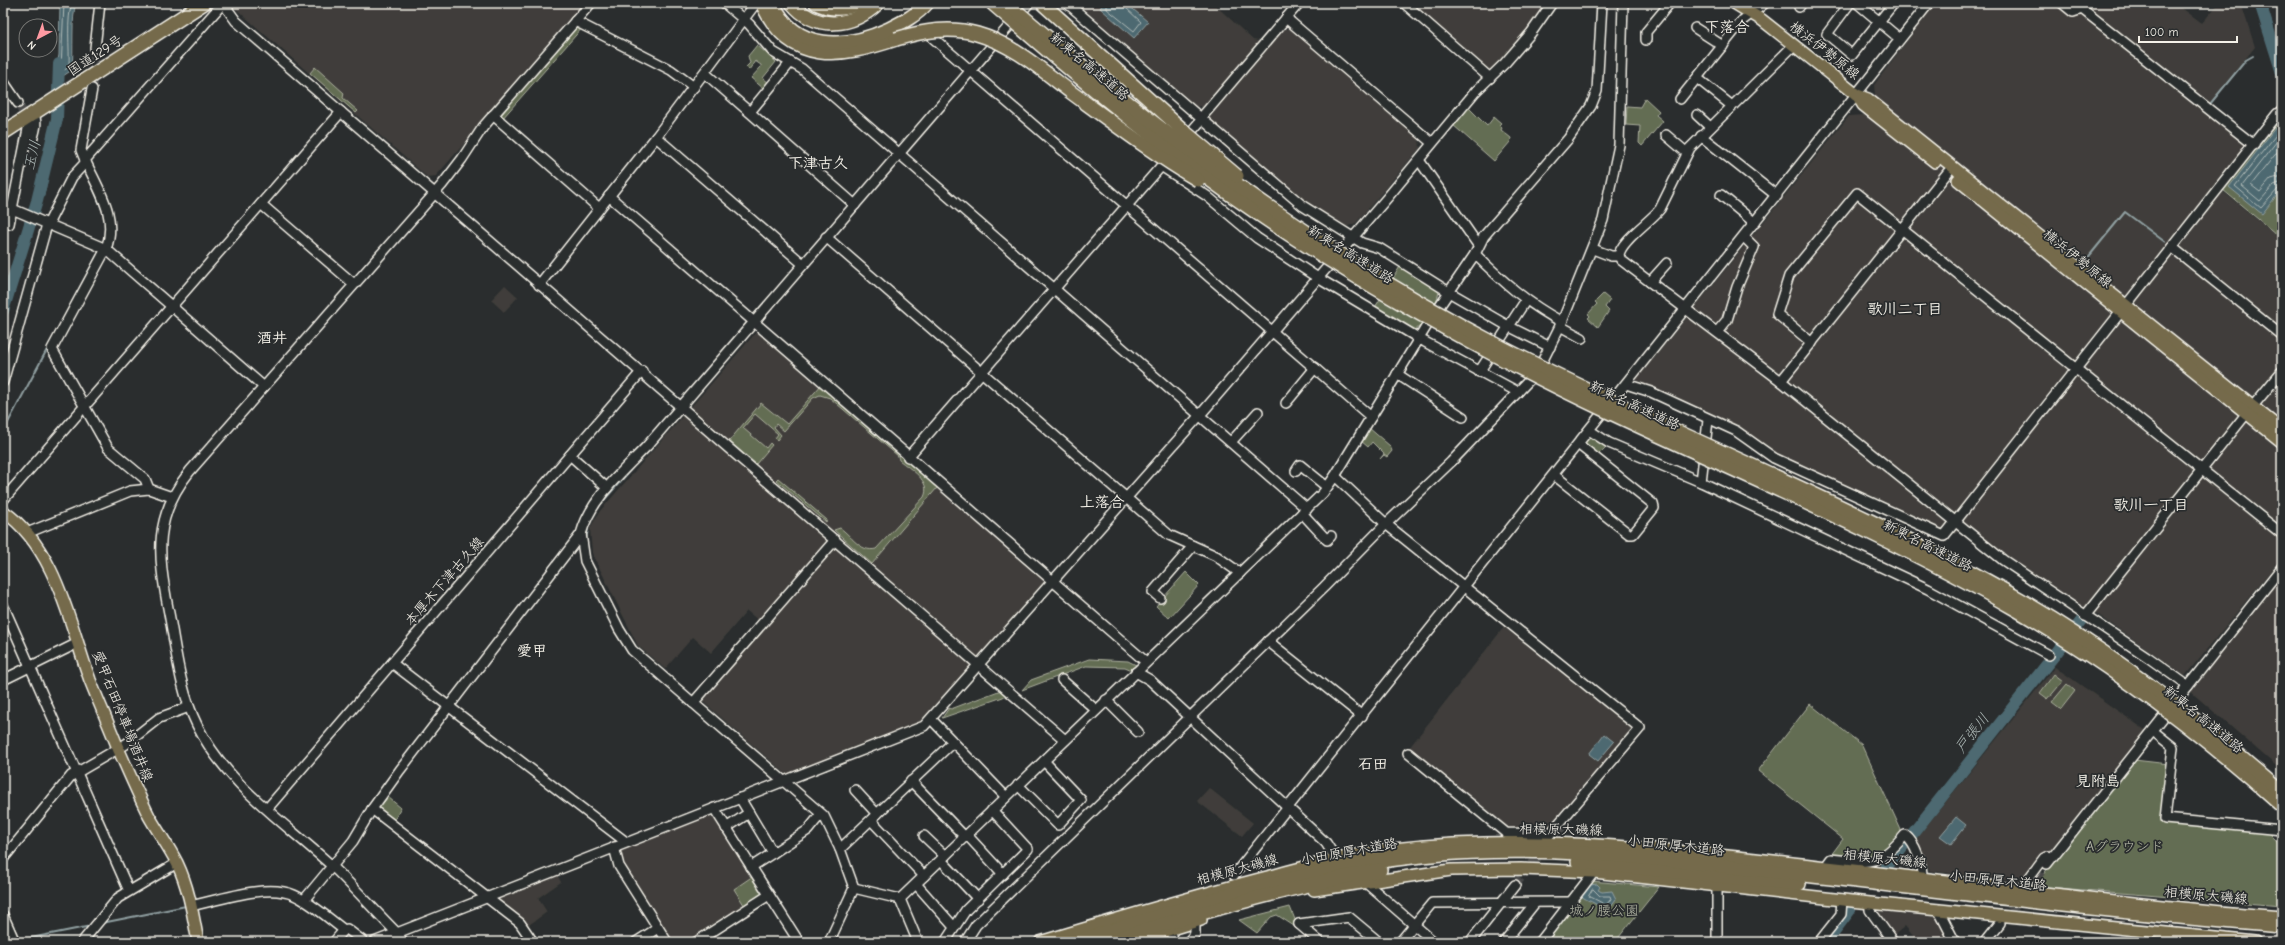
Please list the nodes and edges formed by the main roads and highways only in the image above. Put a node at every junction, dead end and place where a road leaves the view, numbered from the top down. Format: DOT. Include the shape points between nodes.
graph roads {
  1 [pos="191,3"];
  2 [pos="204,3"];
  3 [pos="762,3"];
  4 [pos="773,3"];
  5 [pos="792,3"];
  6 [pos="816,3"];
  7 [pos="859,3"];
  8 [pos="878,3"];
  9 [pos="927,3"];
  10 [pos="992,3"];
  11 [pos="1007,3"];
  12 [pos="1042,3"];
  13 [pos="1734,3"];
  14 [pos="87,80"];
  15 [pos="1857,95"];
  16 [pos="37,111"];
  17 [pos="3,123"];
  18 [pos="3,133"];
  19 [pos="1284,231"];
  20 [pos="1397,289"];
  21 [pos="2124,309"];
  22 [pos="2250,410"];
  23 [pos="2282,430"];
  24 [pos="2282,442"];
  25 [pos="3,511"];
  26 [pos="2282,793"];
  27 [pos="2282,806"];
  28 [pos="2282,917"];
  29 [pos="2282,926"];
  30 [pos="2282,935"];
  31 [pos="198,942"];
  32 [pos="1040,942"];
  33 [pos="1075,942"];
  34 [pos="1106,942"];
  35 [pos="1129,942"];
  36 [pos="2255,942"];
  1 -- 14 [label="highway, 国道129号"];
  2 -- 14 [label="highway, 国道129号"];
  3 -- 19 [label="highway, bridge" via="773,22 784,34 797,44 817,52 847,53 920,32 949,30 977,34 1003,44 1158,155"];
  4 -- 9 [label="highway" via="779,15 795,31 814,40 835,44 858,41 880,34 909,18"];
  5 -- 8 [label="highway" via="812,18 828,23 845,23 866,13"];
  6 -- 7 [label="highway" via="827,7 845,8"];
  10 -- 19 [label="highway, 新東名高速道路, bridge" via="1121,112"];
  11 -- 20 [label="highway, 新東名高速道路, bridge" via="1127,104 1194,155 1284,217"];
  12 -- 20 [label="highway, bridge" via="1251,188"];
  13 -- 15 [label="main road, 横浜伊勢原線" via="1794,45"];
  14 -- 16 [label="highway, 国道129号"];
  15 -- 21 [label="main road, 横浜伊勢原線" via="1868,99"];
  15 -- 21 [label="main road, 横浜伊勢原線" via="1863,105"];
  16 -- 17 [label="highway, 国道129号"];
  16 -- 18 [label="highway, 国道129号"];
  19 -- 27 [label="highway, 新東名高速道路, bridge" via="1381,291 1496,356 1854,525 2017,610 2087,653 2146,694 2209,743"];
  20 -- 26 [label="highway, 新東名高速道路, bridge" via="1567,380 1856,515 2021,601 2080,636 2150,685"];
  21 -- 22 [label="main road, 横浜伊勢原線"];
  22 -- 23 [label="main road, 横浜伊勢原線"];
  22 -- 24 [label="main road, 横浜伊勢原線"];
  25 -- 31 [label="main road, 愛甲石田停車場酒井線" via="27,533 57,586 90,680 118,747 150,818 177,863 191,906"];
  28 -- 32 [label="main road, 相模原大磯線" via="2124,902 1662,848 1506,838 1393,849 1336,859 1221,888"];
  29 -- 33 [label="highway, 小田原厚木道路" via="1624,856 1483,852 1382,860 1309,873 1246,889"];
  30 -- 34 [label="highway, 小田原厚木道路" via="1624,865 1483,860 1384,869 1309,883"];
  35 -- 36 [label="main road" via="1287,896 1381,879 1451,870 1521,869 1594,872 1717,884 1870,903"];
}
